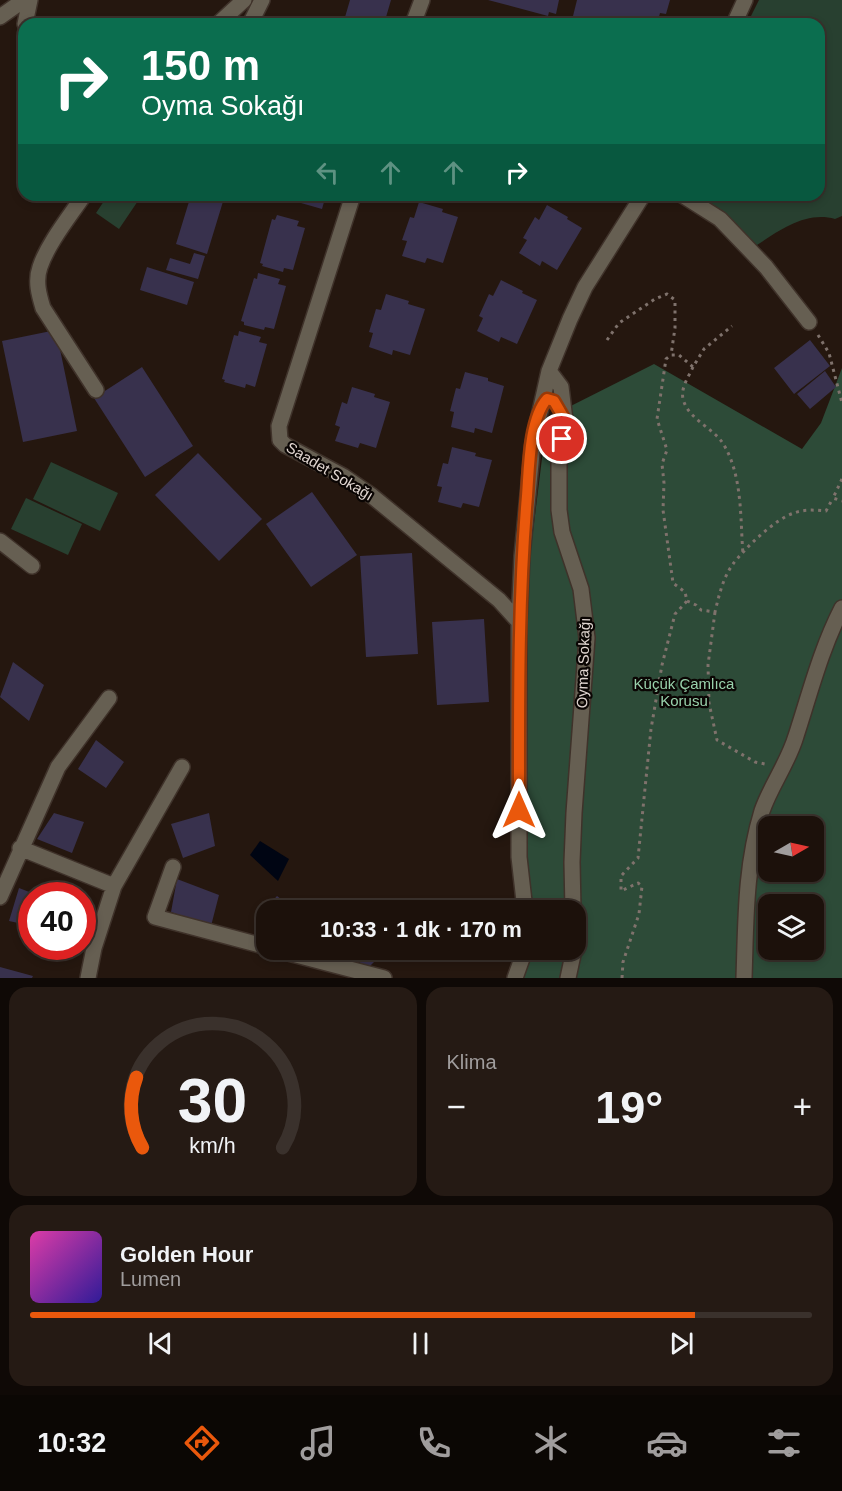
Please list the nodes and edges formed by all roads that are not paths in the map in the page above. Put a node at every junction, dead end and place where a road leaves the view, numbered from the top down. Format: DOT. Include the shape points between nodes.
graph roads {
  1 [pos="24,0"];
  2 [pos="30,0"];
  3 [pos="244,0"];
  4 [pos="262,0"];
  5 [pos="422,0"];
  6 [pos="746,0"];
  7 [pos="0,17"];
  8 [pos="26,18"];
  9 [pos="224,18"];
  10 [pos="253,18"];
  11 [pos="415,18"];
  12 [pos="737,18"];
  13 [pos="80,201"];
  14 [pos="350,201"];
  15 [pos="639,201"];
  16 [pos="692,201"];
  17 [pos="809,322"];
  18 [pos="549,371"];
  19 [pos="96,390"];
  20 [pos="540,408"];
  21 [pos="565,420"];
  22 [pos="0,541"];
  23 [pos="32,566"];
  24 [pos="842,608"];
  25 [pos="519,622"];
  26 [pos="109,698"];
  27 [pos="182,767"];
  28 [pos="20,848"];
  29 [pos="173,867"];
  30 [pos="114,886"];
  31 [pos="0,897"];
  32 [pos="524,900"];
  33 [pos="573,900"];
  34 [pos="256,944"];
  35 [pos="315,960"];
  36 [pos="521,960"];
  37 [pos="572,960"];
  38 [pos="88,978"];
  39 [pos="384,978"];
  40 [pos="515,978"];
  41 [pos="568,978"];
  42 [pos="744,978"];
  1 -- 7 [label="street"];
  2 -- 8 [label="street"];
  3 -- 9 [label="street"];
  4 -- 10 [label="street"];
  5 -- 11 [label="street"];
  6 -- 12 [label="street"];
  13 -- 19 [label="street" via="39,267 39,295 43,308"];
  14 -- 25 [label="street, Saadet Sokağı" via="279,426 280,440 372,496 499,600"];
  15 -- 18 [label="street" via="585,287"];
  16 -- 17 [label="street" via="720,219 766,267"];
  18 -- 20 [label="street"];
  18 -- 21 [label="street, Oyma Sokağı" via="561,387"];
  20 -- 21 [label="street" via="547,399 554,401"];
  20 -- 25 [label="street" via="529,472"];
  21 -- 33 [label="street, Oyma Sokağı" via="559,457 559,510 562,532 581,589 587,638 574,813"];
  22 -- 23 [label="street"];
  24 -- 42 [label="street" via="820,658 796,739 763,810 747,878"];
  25 -- 32 [label="street" via="519,857"];
  26 -- 28 [label="street" via="58,767"];
  27 -- 30 [label="street"];
  28 -- 30 [label="street"];
  28 -- 31 [label="street"];
  29 -- 34 [label="street" via="154,917"];
  30 -- 38 [label="street"];
  35 -- 39 [label="street"];
  36 -- 40 [label="street"];
  37 -- 41 [label="street"];
}
